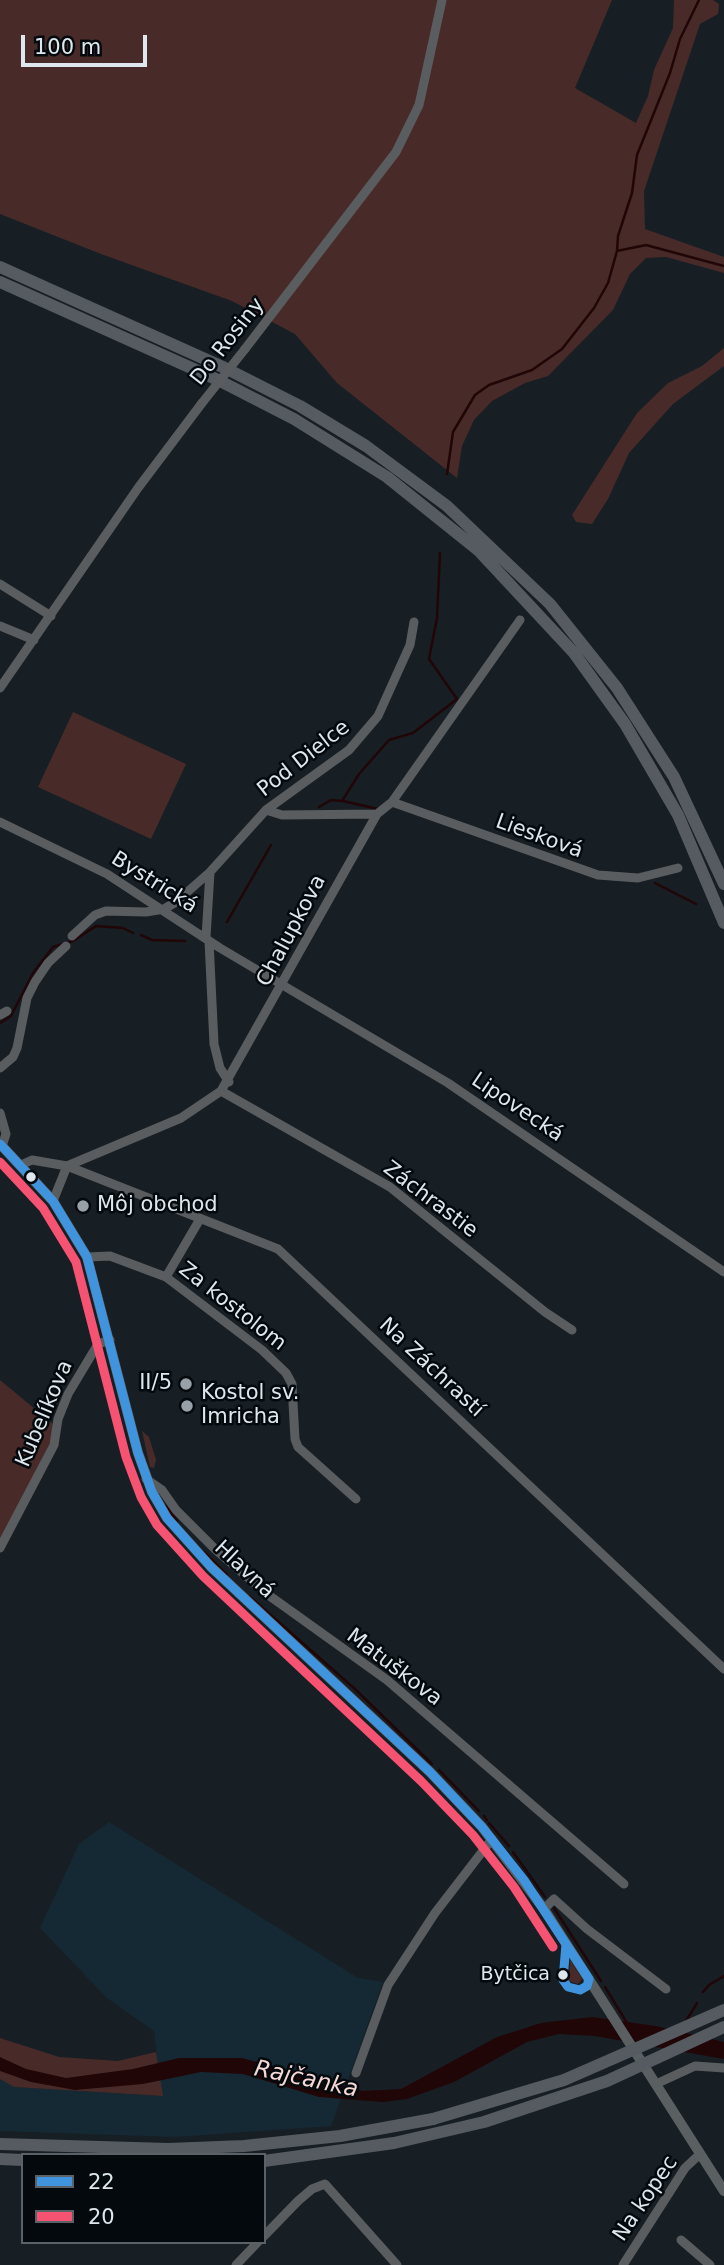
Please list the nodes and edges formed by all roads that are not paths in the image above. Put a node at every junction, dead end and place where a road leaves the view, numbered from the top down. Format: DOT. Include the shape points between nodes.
graph roads {
  1 [pos="442,0"];
  2 [pos="0,267"];
  3 [pos="0,282"];
  4 [pos="0,584"];
  5 [pos="51,616"];
  6 [pos="520,621"];
  7 [pos="414,622"];
  8 [pos="0,626"];
  9 [pos="34,640"];
  10 [pos="0,688"];
  11 [pos="392,802"];
  12 [pos="266,810"];
  13 [pos="377,814"];
  14 [pos="0,822"];
  15 [pos="678,868"];
  16 [pos="210,872"];
  17 [pos="724,884"];
  18 [pos="164,909"];
  19 [pos="724,922"];
  20 [pos="72,936"];
  21 [pos="208,939"];
  22 [pos="66,946"];
  23 [pos="283,985"];
  24 [pos="0,1068"];
  25 [pos="229,1082"];
  26 [pos="221,1091"];
  27 [pos="0,1113"];
  28 [pos="1,1145"];
  29 [pos="21,1165"];
  30 [pos="67,1166"];
  31 [pos="53,1201"];
  32 [pos="200,1219"];
  33 [pos="88,1257"];
  34 [pos="724,1272"];
  35 [pos="166,1277"];
  36 [pos="572,1330"];
  37 [pos="110,1340"];
  38 [pos="146,1479"];
  39 [pos="356,1499"];
  40 [pos="0,1548"];
  41 [pos="724,1669"];
  42 [pos="492,1839"];
  43 [pos="624,1884"];
  44 [pos="544,1909"];
  45 [pos="666,1989"];
  46 [pos="724,2010"];
  47 [pos="724,2027"];
  48 [pos="724,2068"];
  49 [pos="356,2073"];
  50 [pos="656,2084"];
  51 [pos="0,2144"];
  52 [pos="700,2154"];
  53 [pos="0,2159"];
  54 [pos="21,2160"];
  55 [pos="266,2161"];
  56 [pos="724,2192"];
  57 [pos="266,2234"];
  58 [pos="681,2240"];
  59 [pos="256,2244"];
  60 [pos="236,2265"];
  61 [pos="397,2265"];
  62 [pos="623,2265"];
  63 [pos="710,2265"];
  1 -- 5 [label="street, Do Rosiny, bridge" via="419,105 396,152 138,488"];
  2 -- 17 [label="highway" via="300,406 366,446 447,506 551,604 617,688 674,777"];
  3 -- 19 [label="highway" via="295,419 387,477 478,550 566,643 625,724 678,815"];
  4 -- 5 [label="street"];
  5 -- 9 [label="street, Do Rosiny"];
  6 -- 11 [label="street, Chalupkova"];
  7 -- 12 [label="street, Pod Dielce" via="392,689 363,736 330,766"];
  8 -- 9 [label="street"];
  9 -- 10 [label="street, Do Rosiny"];
  11 -- 13 [label="street, Chalupkova"];
  11 -- 15 [label="street, Liesková" via="598,875 638,878"];
  12 -- 13 [label="street" via="282,815"];
  12 -- 16 [label="street, Pod Dielce"];
  13 -- 23 [label="street, Chalupkova"];
  14 -- 18 [label="street, Bystrická" via="96,867"];
  16 -- 18 [label="street, Pod Dielce"];
  16 -- 21 [label="street"];
  18 -- 20 [label="street" via="106,911"];
  18 -- 21 [label="street, Bystrická"];
  21 -- 23 [label="street, Bystrická"];
  21 -- 25 [label="street" via="214,1044"];
  22 -- 24 [label="street" via="35,982 27,998 17,1048"];
  23 -- 25 [label="street, Chalupkova"];
  23 -- 34 [label="street, Lipovecká" via="491,1111"];
  25 -- 26 [label="street, Chalupkova"];
  26 -- 30 [label="street, Chalupkova" via="181,1118"];
  26 -- 36 [label="street, Záchrastie" via="390,1187"];
  27 -- 28 [label="street" via="6,1134"];
  28 -- 29 [label="main road, Hlavná"];
  29 -- 30 [label="street, Na Záchrastí" via="32,1160"];
  29 -- 31 [label="main road, Hlavná"];
  30 -- 31 [label="street"];
  30 -- 32 [label="street, Na Záchrastí"];
  31 -- 33 [label="main road, Hlavná"];
  32 -- 35 [label="street"];
  32 -- 41 [label="street, Na Záchrastí" via="278,1249"];
  33 -- 35 [label="street, Za kostolom" via="110,1256"];
  33 -- 37 [label="main road, Hlavná"];
  35 -- 39 [label="street, Za kostolom" via="286,1373 292,1384 298,1447"];
  37 -- 38 [label="main road, Hlavná"];
  37 -- 40 [label="street, Kubelíkova" via="98,1343 68,1394 54,1445"];
  38 -- 42 [label="main road, Hlavná" via="161,1509 195,1550 430,1772"];
  38 -- 43 [label="street, Matuškova" via="267,1594 387,1681"];
  42 -- 44 [label="main road, Hlavná"];
  42 -- 49 [label="street" via="388,1985"];
  44 -- 45 [label="street" via="555,1899"];
  44 -- 50 [label="main road, Hlavná"];
  46 -- 51 [label="highway, bridge" via="564,2080 478,2108 389,2128 206,2148"];
  47 -- 55 [label="highway, bridge" via="607,2081 484,2122 394,2143"];
  48 -- 50 [label="street" via="695,2066"];
  50 -- 52 [label="main road, Hlavná"];
  52 -- 56 [label="main road, Hlavná"];
  52 -- 62 [label="street, Na kopec" via="685,2168"];
  53 -- 54 [label="highway"];
  57 -- 61 [label="street" via="298,2201 325,2183"];
  58 -- 63 [label="street"];
  59 -- 60 [label="street"];
}
